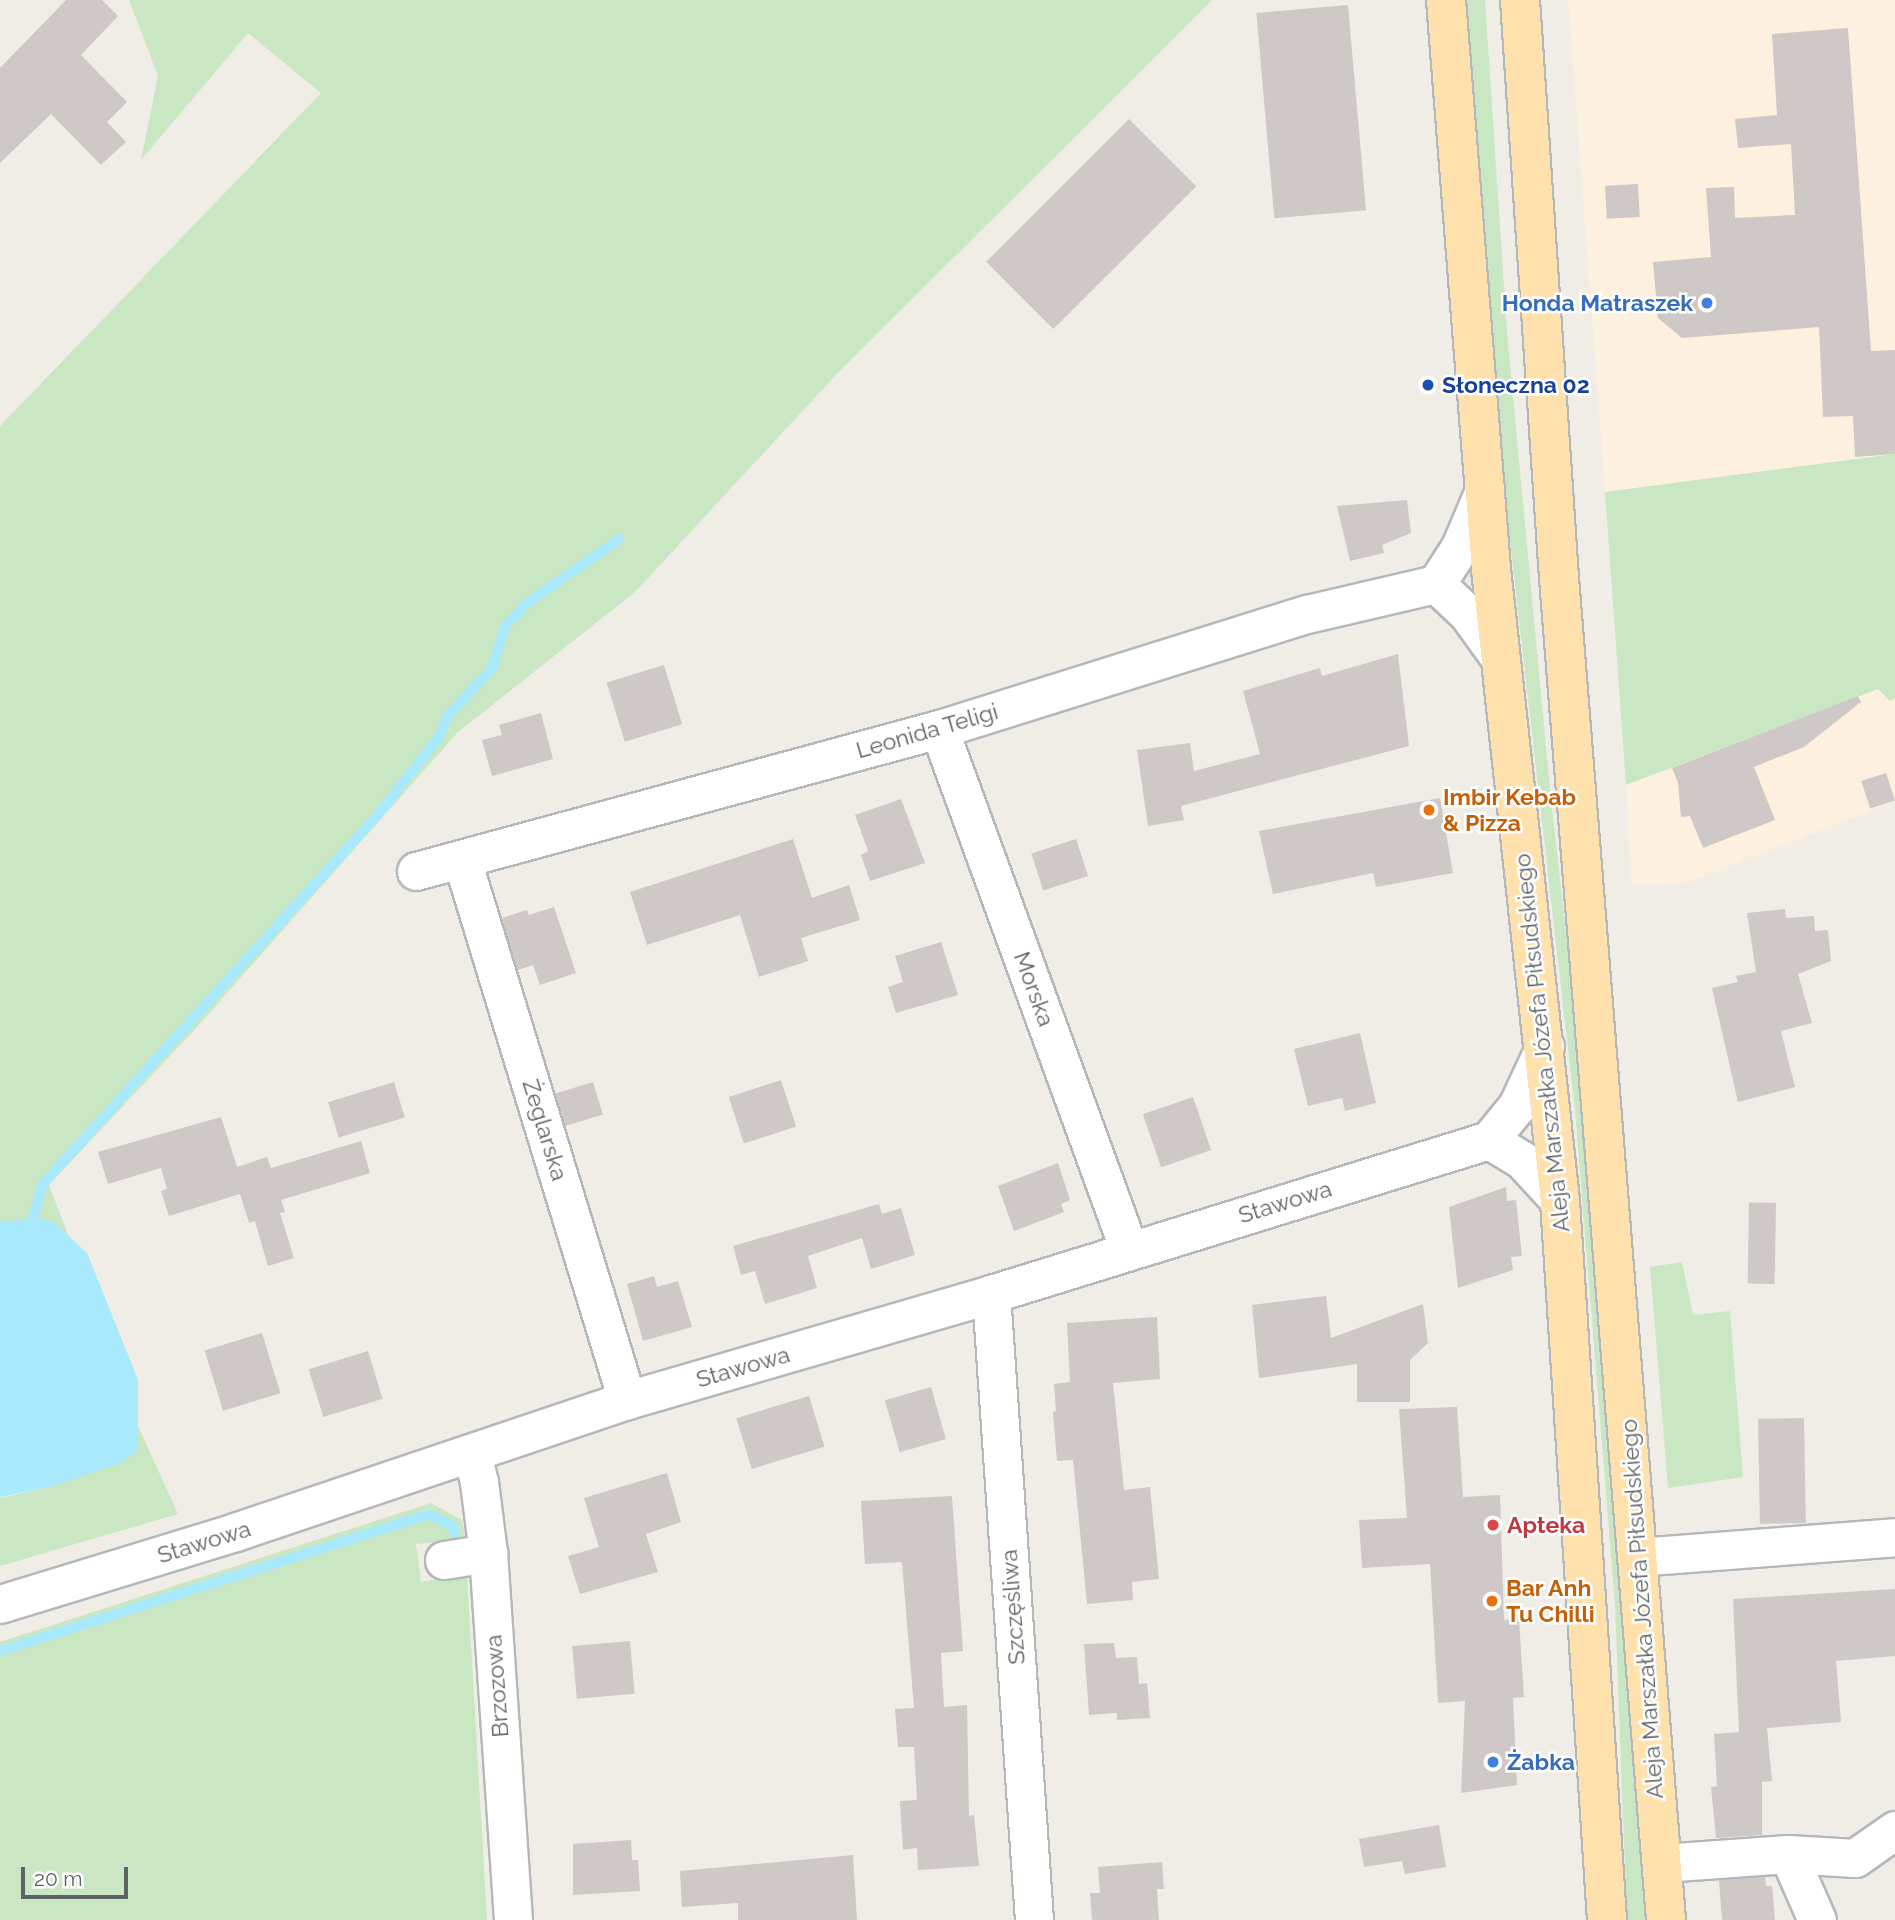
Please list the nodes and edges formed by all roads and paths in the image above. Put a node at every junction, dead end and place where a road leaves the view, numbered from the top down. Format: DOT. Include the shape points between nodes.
graph roads {
  1 [pos="1446,0"];
  2 [pos="1520,0"];
  3 [pos="1485,488"];
  4 [pos="1436,584"];
  5 [pos="1501,660"];
  6 [pos="939,729"];
  7 [pos="462,860"];
  8 [pos="416,871"];
  9 [pos="1545,1046"];
  10 [pos="1489,1140"];
  11 [pos="1560,1201"];
  12 [pos="1129,1250"];
  13 [pos="991,1294"];
  14 [pos="627,1400"];
  15 [pos="472,1454"];
  16 [pos="1895,1537"];
  17 [pos="488,1553"];
  18 [pos="1638,1557"];
  19 [pos="444,1560"];
  20 [pos="0,1604"];
  21 [pos="1895,1830"];
  22 [pos="1788,1854"];
  23 [pos="1661,1863"];
  24 [pos="513,1920"];
  25 [pos="1034,1920"];
  26 [pos="1608,1920"];
  27 [pos="1666,1920"];
  28 [pos="1817,1920"];
  1 -- 3 [label="main road, Aleja Marszałka Józefa Piłsudskiego"];
  2 -- 18 [label="main road, Aleja Marszałka Józefa Piłsudskiego" via="1559,578"];
  3 -- 4 [label="street" via="1460,547"];
  3 -- 5 [label="main road, Aleja Marszałka Józefa Piłsudskiego"];
  4 -- 5 [label="street" via="1467,613"];
  4 -- 6 [label="street, Leonida Teligi" via="1307,614"];
  5 -- 9 [label="main road, Aleja Marszałka Józefa Piłsudskiego"];
  6 -- 7 [label="street, Leonida Teligi"];
  6 -- 12 [label="street, Morska"];
  7 -- 8 [label="street, Leonida Teligi"];
  7 -- 14 [label="street, Żeglarska"];
  9 -- 10 [label="street" via="1517,1107"];
  9 -- 11 [label="main road, Aleja Marszałka Józefa Piłsudskiego"];
  10 -- 11 [label="street" via="1522,1160"];
  10 -- 12 [label="street, Stawowa"];
  11 -- 26 [label="main road, Aleja Marszałka Józefa Piłsudskiego"];
  12 -- 13 [label="street, Stawowa"];
  13 -- 14 [label="street, Stawowa"];
  13 -- 25 [label="street, Szczęśliwa"];
  14 -- 15 [label="street, Stawowa"];
  15 -- 17 [label="street, Brzozowa"];
  15 -- 20 [label="street, Stawowa"];
  16 -- 18 [label="street"];
  17 -- 19 [label="street"];
  17 -- 24 [label="street, Brzozowa"];
  18 -- 23 [label="main road, Aleja Marszałka Józefa Piłsudskiego"];
  21 -- 22 [label="street" via="1854,1858"];
  22 -- 23 [label="street"];
  22 -- 28 [label="street"];
  23 -- 27 [label="main road, Aleja Marszałka Józefa Piłsudskiego"];
}
